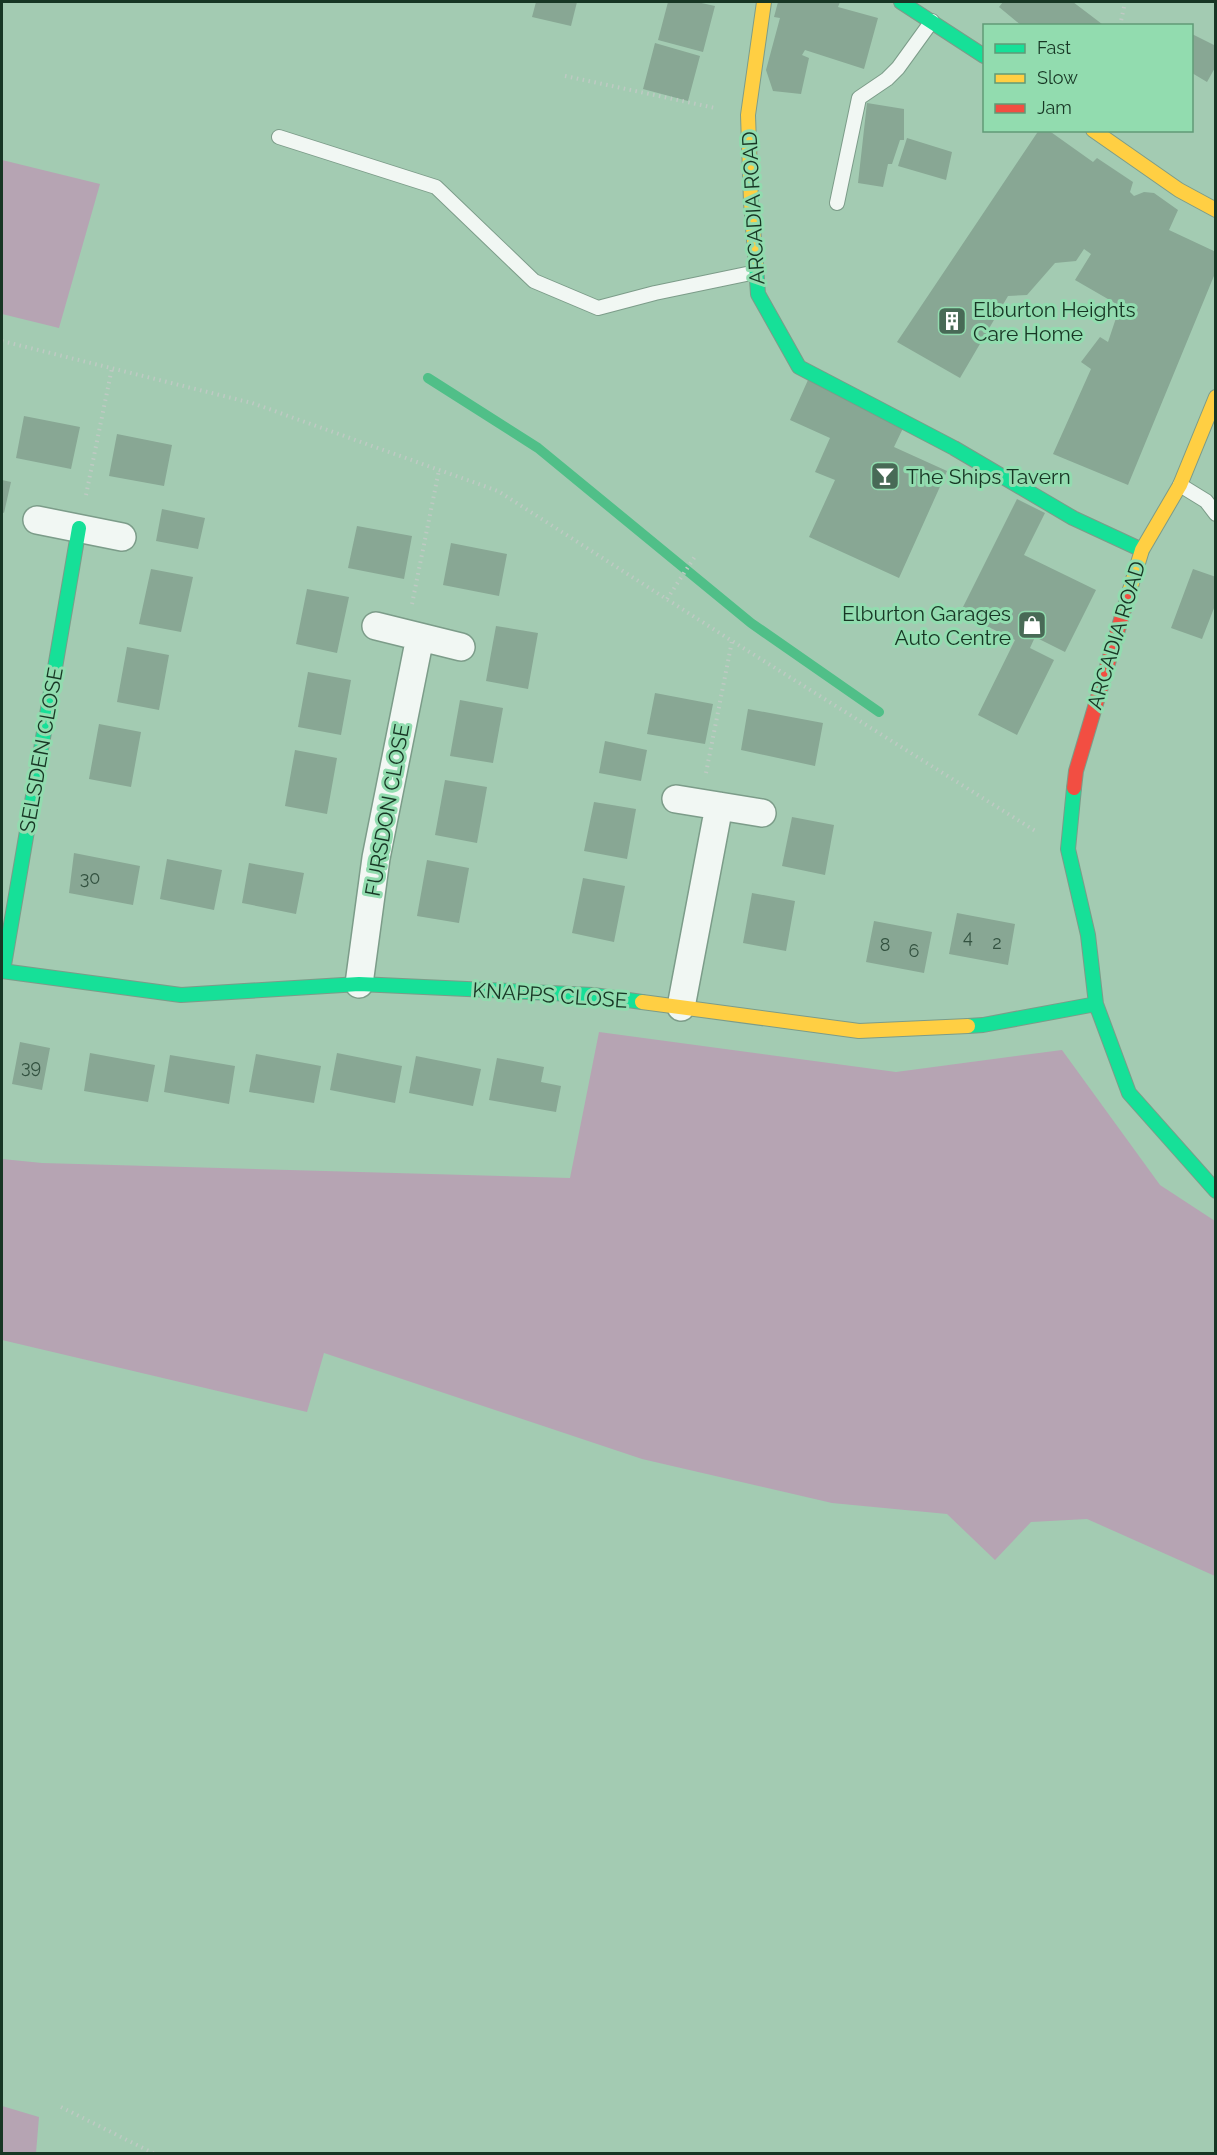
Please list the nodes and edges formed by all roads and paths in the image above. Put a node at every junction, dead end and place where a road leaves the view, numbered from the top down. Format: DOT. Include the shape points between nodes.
graph roads {
  1 [pos="764,2"];
  2 [pos="901,2"];
  3 [pos="1125,2"];
  4 [pos="932,21"];
  5 [pos="1120,24"];
  6 [pos="983,55"];
  7 [pos="565,76"];
  8 [pos="748,115"];
  9 [pos="1096,132"];
  10 [pos="279,137"];
  11 [pos="837,203"];
  12 [pos="1215,210"];
  13 [pos="756,272"];
  14 [pos="2,341"];
  15 [pos="112,368"];
  16 [pos="1215,397"];
  17 [pos="439,470"];
  18 [pos="1180,485"];
  19 [pos="1215,514"];
  20 [pos="37,520"];
  21 [pos="79,528"];
  22 [pos="122,537"];
  23 [pos="1142,550"];
  24 [pos="696,555"];
  25 [pos="667,599"];
  26 [pos="376,626"];
  27 [pos="420,637"];
  28 [pos="732,641"];
  29 [pos="460,647"];
  30 [pos="676,799"];
  31 [pos="720,806"];
  32 [pos="762,813"];
  33 [pos="1068,849"];
  34 [pos="2,971"];
  35 [pos="359,984"];
  36 [pos="1096,1004"];
  37 [pos="681,1007"];
  38 [pos="1215,1191"];
  39 [pos="61,2107"];
  40 [pos="155,2154"];
  1 -- 8 [label="street, ARCADIA ROAD"];
  2 -- 4 [label="street"];
  3 -- 5 [label="path"];
  4 -- 6 [label="street"];
  4 -- 11 [label="lane" via="898,68 858,98"];
  7 -- 8 [label="path"];
  8 -- 13 [label="street, ARCADIA ROAD"];
  9 -- 12 [label="street"];
  10 -- 13 [label="lane" via="436,187 534,281 597,308"];
  13 -- 23 [label="street, ARCADIA ROAD" via="758,294 799,367 954,448 1073,518"];
  14 -- 15 [label="path"];
  15 -- 17 [label="path" via="252,403"];
  15 -- 21 [label="path"];
  16 -- 18 [label="street"];
  17 -- 25 [label="path" via="498,491"];
  17 -- 27 [label="path" via="410,611"];
  18 -- 19 [label="lane" via="1206,501"];
  18 -- 23 [label="street"];
  20 -- 21 [label="street"];
  21 -- 22 [label="street"];
  21 -- 34 [label="street, SELSDEN CLOSE"];
  23 -- 33 [label="street, ARCADIA ROAD" via="1076,771"];
  24 -- 25 [label="path"];
  25 -- 28 [label="path"];
  26 -- 27 [label="street"];
  27 -- 29 [label="street"];
  27 -- 35 [label="street, FURSDON CLOSE" via="376,858"];
  28 -- 31 [label="path" via="704,784"];
  28 -- 33 [label="path"];
  30 -- 31 [label="street"];
  31 -- 32 [label="street"];
  31 -- 37 [label="street"];
  33 -- 36 [label="street, ARCADIA ROAD" via="1088,935"];
  34 -- 35 [label="street, KNAPPS CLOSE" via="181,995"];
  35 -- 37 [label="street, KNAPPS CLOSE" via="593,995"];
  36 -- 37 [label="street, KNAPPS CLOSE" via="983,1025 859,1031"];
  36 -- 38 [label="street, ARCADIA ROAD" via="1129,1092"];
  39 -- 40 [label="path"];
}
